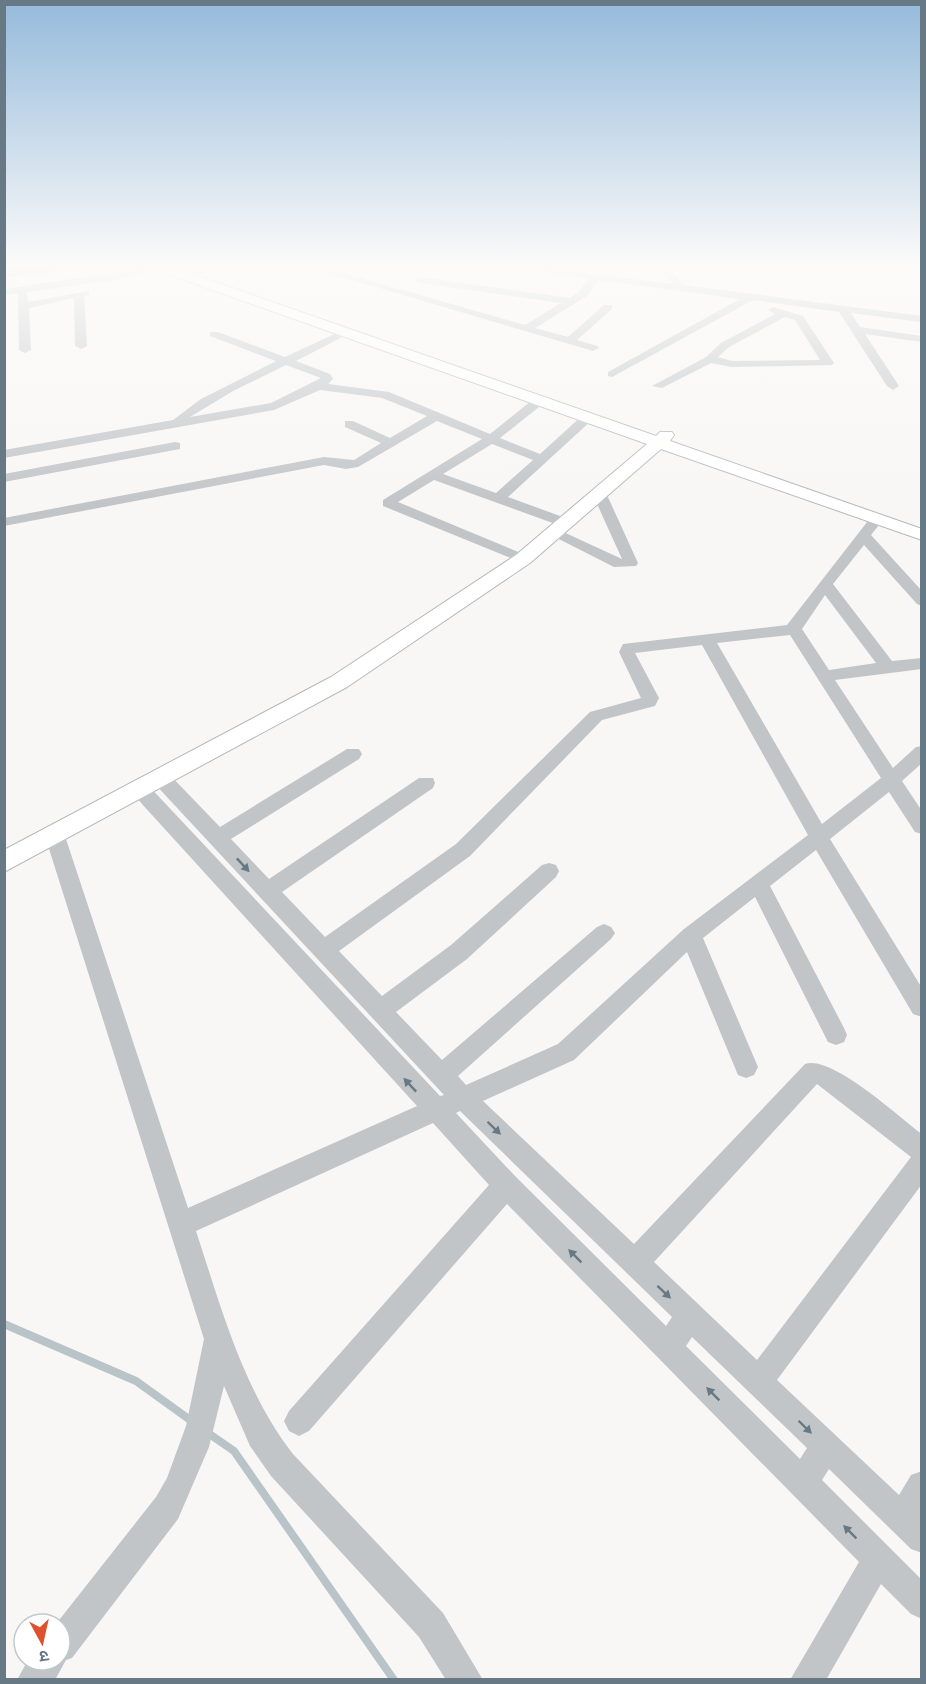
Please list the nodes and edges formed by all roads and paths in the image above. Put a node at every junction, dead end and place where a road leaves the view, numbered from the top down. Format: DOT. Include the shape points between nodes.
graph roads {
  1 [pos="25,347"];
  2 [pos="247,347"];
  3 [pos="318,347"];
  4 [pos="388,347"];
  5 [pos="405,347"];
  6 [pos="588,347"];
  7 [pos="660,347"];
  8 [pos="714,347"];
  9 [pos="817,347"];
  10 [pos="868,347"];
  11 [pos="593,348"];
  12 [pos="25,350"];
  13 [pos="710,359"];
  14 [pos="287,362"];
  15 [pos="612,374"];
  16 [pos="319,386"];
  17 [pos="658,386"];
  18 [pos="894,386"];
  19 [pos="540,400"];
  20 [pos="436,416"];
  21 [pos="588,417"];
  22 [pos="178,424"];
  23 [pos="349,424"];
  24 [pos="116,435"];
  25 [pos="491,439"];
  26 [pos="662,439"];
  27 [pos="73,442"];
  28 [pos="391,443"];
  29 [pos="175,446"];
  30 [pos="5,454"];
  31 [pos="124,456"];
  32 [pos="541,459"];
  33 [pos="79,464"];
  34 [pos="435,476"];
  35 [pos="7,478"];
  36 [pos="600,495"];
  37 [pos="499,498"];
  38 [pos="876,520"];
  39 [pos="4,522"];
  40 [pos="921,526"];
  41 [pos="560,528"];
  42 [pos="921,535"];
  43 [pos="865,537"];
  44 [pos="523,559"];
  45 [pos="826,585"];
  46 [pos="921,601"];
  47 [pos="794,629"];
  48 [pos="706,638"];
  49 [pos="921,663"];
  50 [pos="887,668"];
  51 [pos="822,676"];
  52 [pos="921,752"];
  53 [pos="353,754"];
  54 [pos="890,781"];
  55 [pos="149,782"];
  56 [pos="426,783"];
  57 [pos="67,826"];
  58 [pos="921,827"];
  59 [pos="819,837"];
  60 [pos="218,838"];
  61 [pos="4,862"];
  62 [pos="549,871"];
  63 [pos="758,882"];
  64 [pos="268,891"];
  65 [pos="290,914"];
  66 [pos="267,930"];
  67 [pos="604,933"];
  68 [pos="691,934"];
  69 [pos="324,950"];
  70 [pos="921,1006"];
  71 [pos="381,1010"];
  72 [pos="836,1035"];
  73 [pos="746,1067"];
  74 [pos="442,1075"];
  75 [pos="463,1098"];
  76 [pos="434,1111"];
  77 [pos="921,1150"];
  78 [pos="921,1163"];
  79 [pos="506,1185"];
  80 [pos="181,1224"];
  81 [pos="634,1264"];
  82 [pos="689,1316"];
  83 [pos="218,1339"];
  84 [pos="668,1349"];
  85 [pos="758,1382"];
  86 [pos="299,1421"];
  87 [pos="826,1446"];
  88 [pos="802,1484"];
  89 [pos="921,1486"];
  90 [pos="911,1528"];
  91 [pos="878,1559"];
  92 [pos="921,1603"];
  93 [pos="72,1631"];
  94 [pos="466,1680"];
  95 [pos="807,1680"];
  1 -- 12 [label="street"];
  2 -- 14 [label="street"];
  3 -- 14 [label="street"];
  4 -- 19 [label="main road"];
  5 -- 26 [label="main road"];
  6 -- 11 [label="street"];
  7 -- 15 [label="street"];
  8 -- 13 [label="street"];
  9 -- 13 [label="street" via="828,363 732,364"];
  10 -- 18 [label="street"];
  13 -- 17 [label="street"];
  14 -- 16 [label="street" via="326,376"];
  14 -- 22 [label="street" via="183,414"];
  16 -- 20 [label="street" via="382,394"];
  16 -- 22 [label="street" via="278,405"];
  19 -- 21 [label="main road"];
  19 -- 25 [label="street"];
  20 -- 25 [label="street"];
  20 -- 28 [label="street"];
  21 -- 26 [label="main road"];
  21 -- 32 [label="street"];
  22 -- 24 [label="street"];
  23 -- 28 [label="street"];
  24 -- 27 [label="street"];
  24 -- 31 [label="street"];
  25 -- 32 [label="street"];
  25 -- 34 [label="street"];
  26 -- 36 [label="main road"];
  26 -- 38 [label="main road"];
  26 -- 40 [label="main road"];
  27 -- 30 [label="street"];
  27 -- 33 [label="street"];
  28 -- 39 [label="street" via="351,465 324,461"];
  29 -- 31 [label="street"];
  30 -- 35 [label="street"];
  31 -- 33 [label="street"];
  32 -- 37 [label="street"];
  33 -- 35 [label="street"];
  34 -- 37 [label="street"];
  34 -- 44 [label="street" via="390,500 389,505"];
  36 -- 41 [label="main road"];
  36 -- 41 [label="street" via="631,563 619,564"];
  37 -- 41 [label="street"];
  38 -- 42 [label="main road"];
  38 -- 43 [label="street"];
  41 -- 44 [label="main road"];
  43 -- 45 [label="street"];
  43 -- 46 [label="street"];
  44 -- 55 [label="main road" via="339,682"];
  45 -- 47 [label="street"];
  45 -- 50 [label="street"];
  47 -- 48 [label="street"];
  47 -- 51 [label="street"];
  48 -- 59 [label="street"];
  48 -- 69 [label="street" via="629,648 627,652 649,702 596,716 463,850"];
  49 -- 50 [label="street"];
  50 -- 51 [label="street"];
  51 -- 54 [label="street"];
  52 -- 54 [label="street"];
  53 -- 60 [label="street"];
  54 -- 58 [label="street"];
  54 -- 59 [label="street"];
  55 -- 57 [label="main road"];
  55 -- 60 [label="street"];
  55 -- 66 [label="street"];
  56 -- 64 [label="street"];
  57 -- 61 [label="main road"];
  57 -- 80 [label="street"];
  59 -- 63 [label="street"];
  59 -- 70 [label="street"];
  60 -- 64 [label="street, one-way"];
  62 -- 71 [label="street" via="459,952"];
  63 -- 68 [label="street"];
  63 -- 72 [label="street"];
  64 -- 65 [label="street"];
  65 -- 66 [label="street"];
  65 -- 69 [label="street"];
  76 -- 66 [label="street, one-way"];
  67 -- 74 [label="street"];
  68 -- 73 [label="street"];
  68 -- 75 [label="street" via="566,1052"];
  69 -- 71 [label="street"];
  71 -- 74 [label="street"];
  74 -- 75 [label="street"];
  75 -- 76 [label="street"];
  75 -- 81 [label="street, one-way"];
  76 -- 79 [label="street"];
  76 -- 80 [label="street"];
  77 -- 81 [label="street" via="826,1076 813,1072"];
  78 -- 85 [label="street"];
  84 -- 79 [label="street, one-way"];
  79 -- 86 [label="street"];
  80 -- 83 [label="street"];
  81 -- 82 [label="street, one-way"];
  82 -- 84 [label="street"];
  82 -- 85 [label="street"];
  83 -- 93 [label="street" via="190,1463 167,1508"];
  83 -- 94 [label="street" via="260,1436 282,1465 431,1625"];
  88 -- 84 [label="street, one-way"];
  85 -- 87 [label="street, one-way"];
  87 -- 88 [label="street"];
  87 -- 90 [label="street"];
  91 -- 88 [label="street, one-way"];
  89 -- 90 [label="street"];
  91 -- 92 [label="street"];
  91 -- 95 [label="street"];
}
